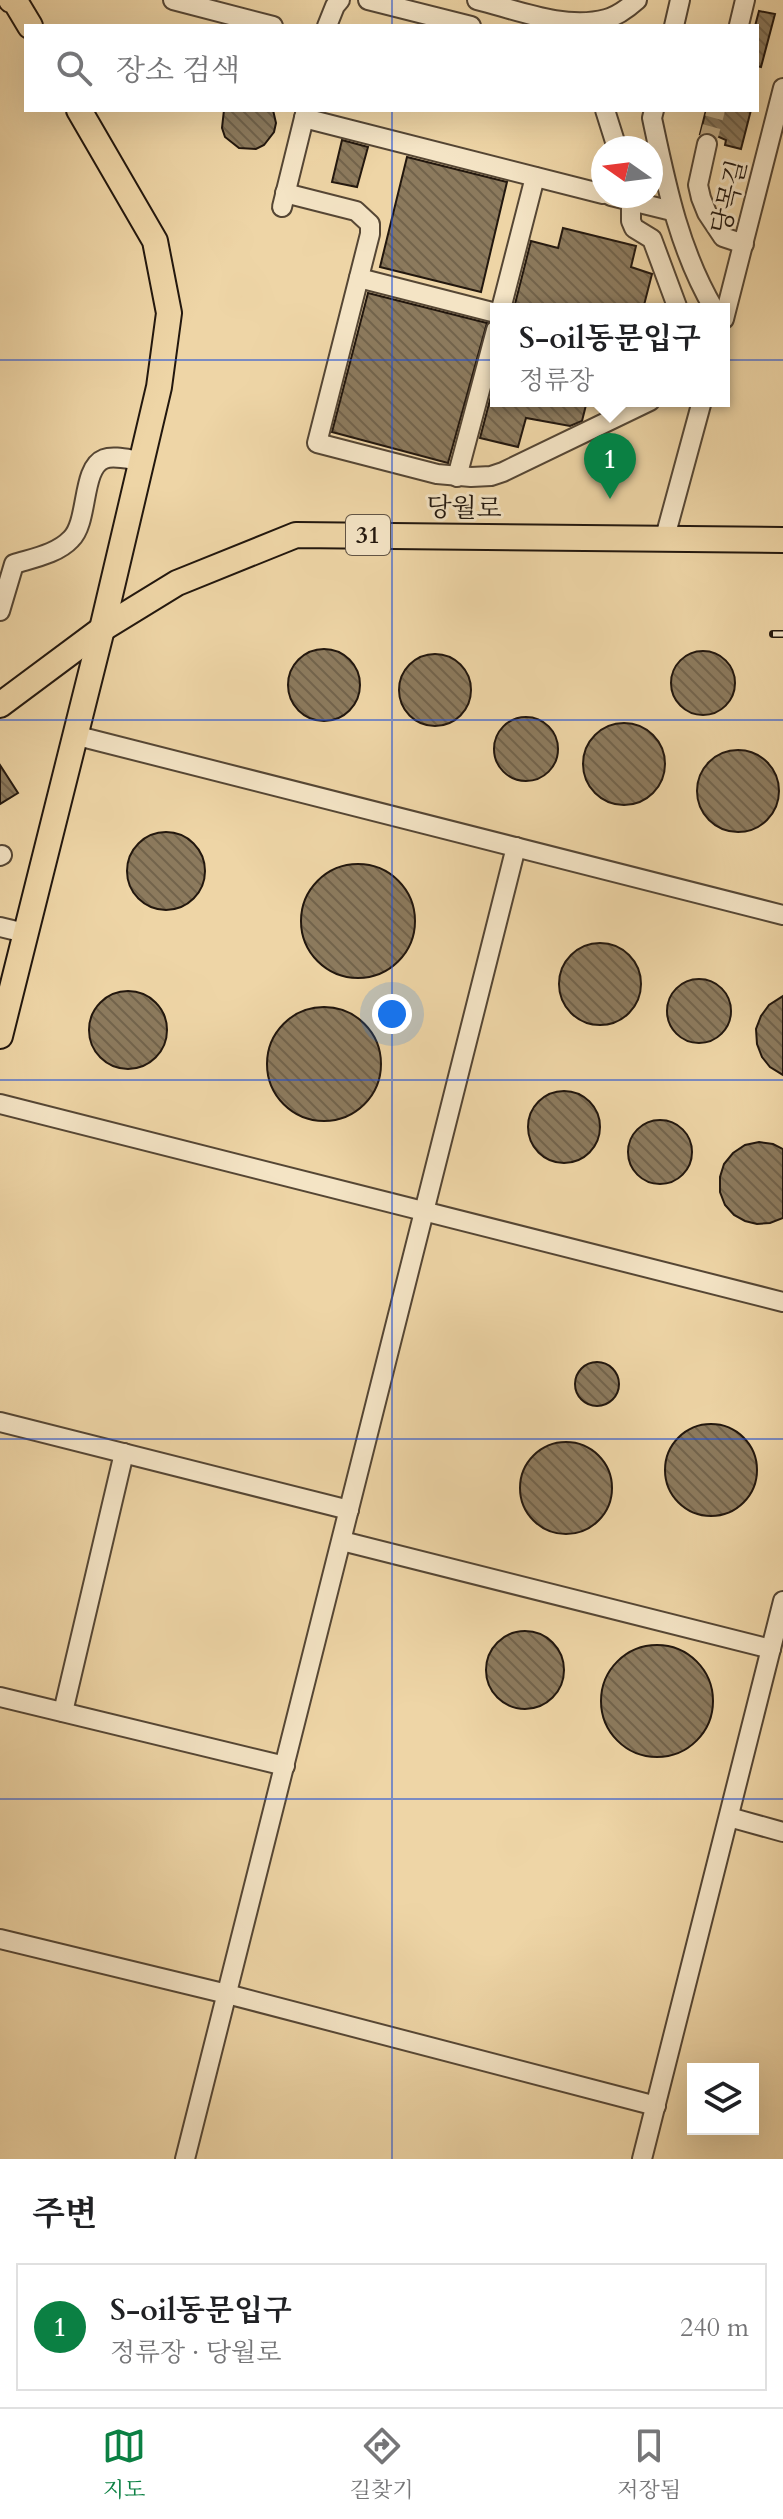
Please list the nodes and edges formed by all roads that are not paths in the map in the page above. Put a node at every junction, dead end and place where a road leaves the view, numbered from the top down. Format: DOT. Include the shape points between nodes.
graph roads {
  1 [pos="14,0"];
  2 [pos="173,0"];
  3 [pos="340,0"];
  4 [pos="368,0"];
  5 [pos="477,0"];
  6 [pos="637,0"];
  7 [pos="680,0"];
  8 [pos="745,0"];
  9 [pos="29,24"];
  10 [pos="265,24"];
  11 [pos="328,24"];
  12 [pos="463,24"];
  13 [pos="674,24"];
  14 [pos="739,24"];
  15 [pos="783,88"];
  16 [pos="80,112"];
  17 [pos="606,112"];
  18 [pos="654,112"];
  19 [pos="305,114"];
  20 [pos="613,136"];
  21 [pos="707,144"];
  22 [pos="535,177"];
  23 [pos="591,191"];
  24 [pos="632,208"];
  25 [pos="662,208"];
  26 [pos="672,211"];
  27 [pos="744,244"];
  28 [pos="359,278"];
  29 [pos="503,303"];
  30 [pos="676,303"];
  31 [pos="710,303"];
  32 [pos="728,303"];
  33 [pos="490,311"];
  34 [pos="490,353"];
  35 [pos="638,407"];
  36 [pos="700,407"];
  37 [pos="142,461"];
  38 [pos="457,477"];
  39 [pos="665,537"];
  40 [pos="783,540"];
  41 [pos="7,561"];
  42 [pos="0,611"];
  43 [pos="102,629"];
  44 [pos="0,705"];
  45 [pos="74,735"];
  46 [pos="516,847"];
  47 [pos="783,915"];
  48 [pos="0,927"];
  49 [pos="25,933"];
  50 [pos="0,1036"];
  51 [pos="0,1104"];
  52 [pos="425,1210"];
  53 [pos="783,1302"];
  54 [pos="0,1422"];
  55 [pos="124,1453"];
  56 [pos="349,1510"];
  57 [pos="342,1541"];
  58 [pos="783,1601"];
  59 [pos="771,1649"];
  60 [pos="0,1697"];
  61 [pos="63,1712"];
  62 [pos="285,1766"];
  63 [pos="729,1817"];
  64 [pos="783,1832"];
  65 [pos="0,1939"];
  66 [pos="227,1994"];
  67 [pos="656,2106"];
  68 [pos="185,2159"];
  69 [pos="642,2159"];
  1 -- 9 [label="main road"];
  2 -- 10 [label="street"];
  3 -- 11 [label="street"];
  4 -- 12 [label="street"];
  5 -- 6 [label="street" via="582,21 606,19"];
  7 -- 13 [label="street"];
  8 -- 14 [label="street"];
  15 -- 27 [label="street, 당목길"];
  16 -- 37 [label="main road" via="155,241 169,313"];
  17 -- 20 [label="street"];
  18 -- 26 [label="street"];
  19 -- 22 [label="street"];
  19 -- 28 [label="street" via="284,200 363,215 370,234"];
  21 -- 27 [label="street" via="698,185 701,198 723,237"];
  22 -- 23 [label="street"];
  22 -- 29 [label="street"];
  24 -- 30 [label="street" via="634,228 652,239"];
  25 -- 26 [label="street"];
  26 -- 31 [label="street"];
  27 -- 32 [label="street, 당목길"];
  28 -- 33 [label="street"];
  28 -- 38 [label="street" via="317,443"];
  34 -- 38 [label="street"];
  35 -- 38 [label="street" via="503,472"];
  36 -- 39 [label="street"];
  37 -- 41 [label="street" via="106,458 97,463 72,539 50,553"];
  37 -- 43 [label="main road"];
  39 -- 40 [label="main road, 당월로 / 31"];
  39 -- 43 [label="main road, 당월로 / 31" via="296,535 177,583"];
  41 -- 42 [label="street"];
  43 -- 44 [label="main road, 당월로 / 31"];
  43 -- 45 [label="main road"];
  45 -- 46 [label="street"];
  45 -- 49 [label="main road"];
  46 -- 47 [label="street"];
  46 -- 52 [label="street"];
  48 -- 49 [label="street"];
  49 -- 50 [label="main road"];
  51 -- 52 [label="street"];
  52 -- 53 [label="street"];
  52 -- 56 [label="street"];
  54 -- 55 [label="street"];
  55 -- 56 [label="street"];
  55 -- 61 [label="street"];
  56 -- 57 [label="street"];
  57 -- 59 [label="street"];
  57 -- 62 [label="street"];
  58 -- 59 [label="street"];
  59 -- 63 [label="street"];
  60 -- 61 [label="street"];
  61 -- 62 [label="street"];
  62 -- 66 [label="street"];
  63 -- 64 [label="street"];
  63 -- 67 [label="street"];
  65 -- 66 [label="street"];
  66 -- 67 [label="street"];
  66 -- 68 [label="street"];
  67 -- 69 [label="street"];
}
